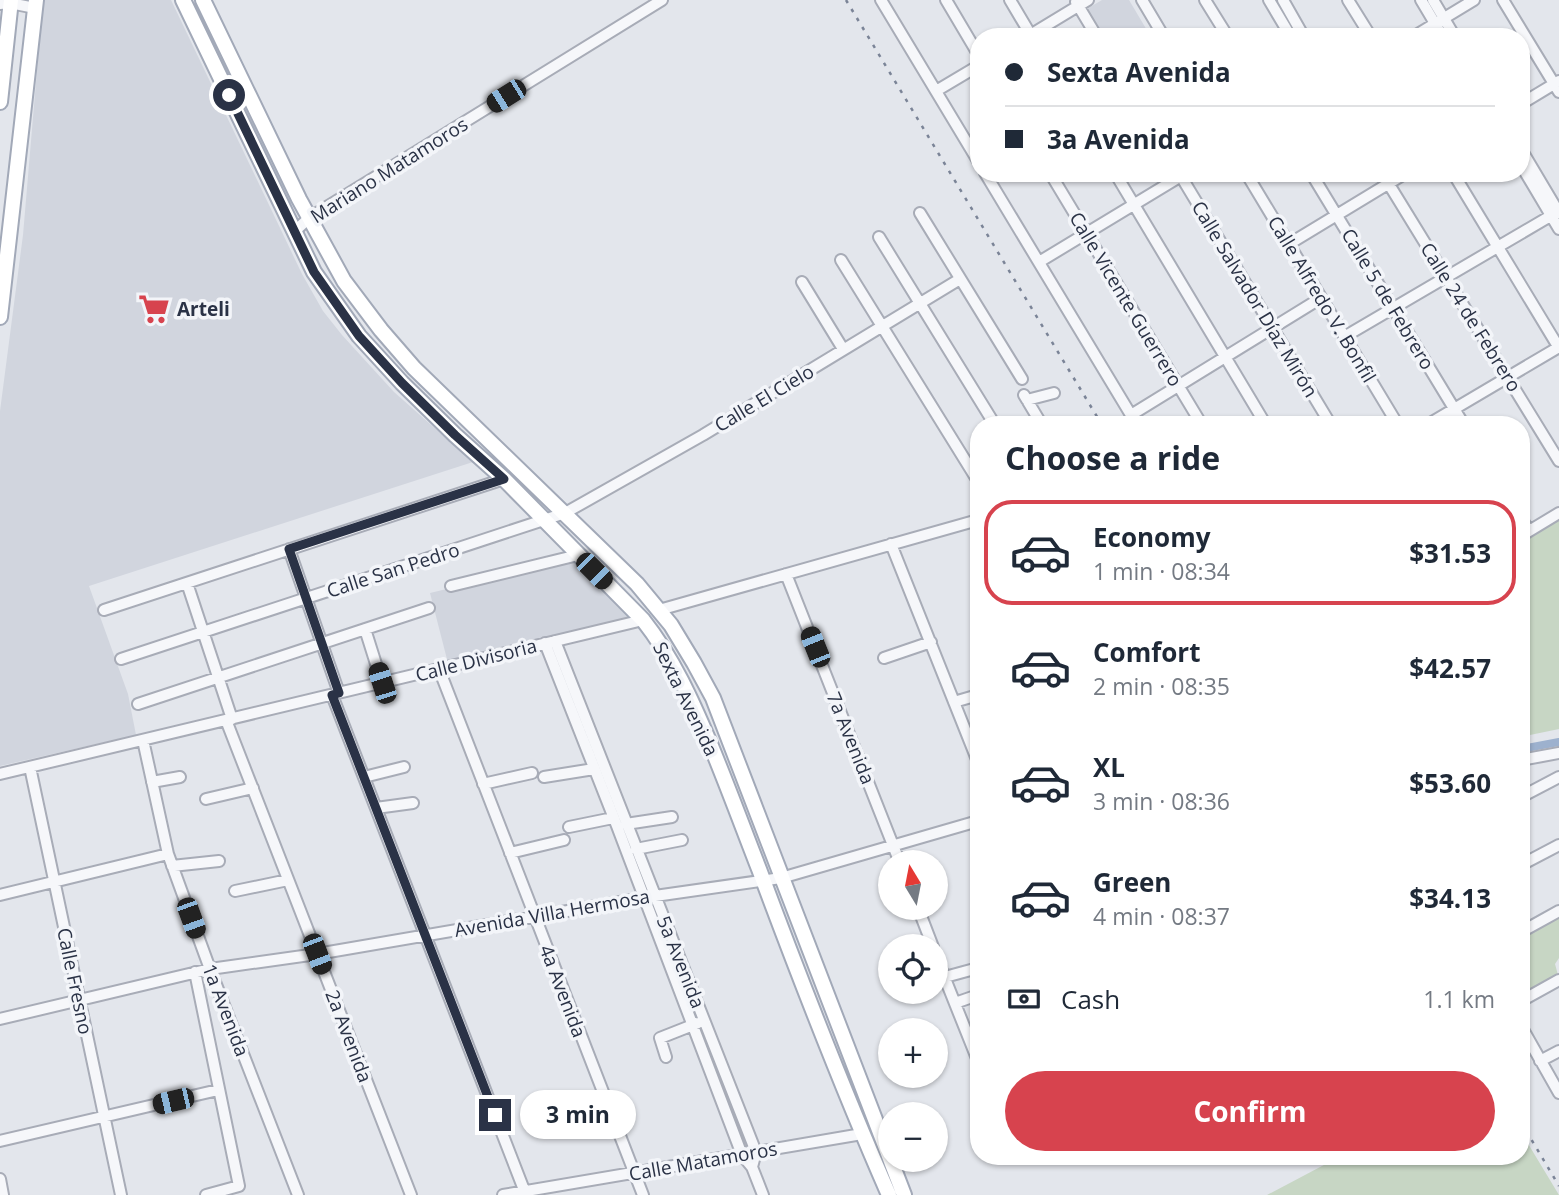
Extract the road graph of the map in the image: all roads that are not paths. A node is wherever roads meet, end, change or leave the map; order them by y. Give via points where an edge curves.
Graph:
1 (183, 0) edge
2 (202, 0) edge
3 (662, 0) edge
4 (881, 0) edge
5 (946, 0) edge
6 (1010, 0) edge
7 (1142, 0) edge
8 (1205, 0) edge
9 (1269, 0) edge
10 (1283, 0) edge
11 (1348, 0) edge
12 (1421, 0) edge
13 (1433, 0) edge
14 (1474, 0) edge
15 (1503, 0) edge
16 (7, 2) edge
17 (1080, 2) edge
18 (36, 4) edge
19 (1440, 21) junction
20 (1026, 28) edge
21 (1042, 28) edge
22 (1093, 28) edge
23 (1159, 28) edge
24 (1222, 28) edge
25 (1286, 28) edge
26 (1299, 28) edge
27 (1365, 28) edge
28 (1428, 28) edge
29 (1441, 28) edge
30 (1447, 28) edge
31 (1521, 28) edge
32 (970, 40) edge
33 (1530, 43) edge
34 (970, 71) edge
35 (1557, 86) edge
36 (936, 91) junction
37 (1530, 100) edge
38 (0, 102) edge
39 (970, 148) edge
40 (1530, 165) edge
41 (1530, 178) edge
42 (990, 182) edge
43 (1055, 182) edge
44 (1120, 182) edge
45 (1170, 182) edge
46 (1187, 182) edge
47 (1251, 182) edge
48 (1316, 182) edge
49 (1391, 182) edge
50 (1458, 182) edge
51 (1388, 184) junction
52 (1134, 205) junction
53 (1557, 213) edge
54 (920, 214) dead end
55 (1336, 215) junction
56 (309, 218) junction
57 (1559, 229) edge
58 (295, 231) junction
59 (1086, 233) junction
60 (879, 237) dead end
61 (1289, 244) junction
62 (1498, 247) junction
63 (841, 260) dead end
64 (1039, 262) junction
65 (1446, 277) junction
66 (960, 279) junction
67 (802, 282) dead end
68 (1321, 298) junction
69 (920, 303) junction
70 (1393, 308) junction
71 (0, 317) edge
72 (882, 326) junction
73 (1272, 328) junction
74 (1344, 337) junction
75 (1559, 348) edge
76 (843, 349) junction
77 (1225, 357) junction
78 (1508, 377) junction
79 (1022, 379) dead end
80 (1178, 386) junction
81 (1054, 393) dead end
82 (1454, 409) junction
83 (1130, 415) joint
84 (989, 416) edge
85 (1037, 416) edge
86 (1196, 416) edge
87 (1261, 416) edge
88 (1326, 416) edge
89 (1392, 416) edge
90 (1442, 416) edge
91 (1458, 416) edge
92 (1559, 461) edge
93 (970, 468) edge
94 (504, 479) junction
95 (565, 513) junction
96 (1559, 513) edge
97 (544, 521) junction
98 (970, 522) edge
99 (1530, 531) edge
100 (891, 544) junction
101 (289, 549) junction
102 (578, 555) junction
103 (786, 574) junction
104 (187, 583) junction
105 (450, 586) dead end
106 (306, 599) junction
107 (429, 608) dead end
108 (104, 610) dead end
109 (659, 610) junction
110 (643, 620) junction
111 (365, 629) junction
112 (202, 632) junction
113 (550, 642) junction
114 (930, 642) junction
115 (322, 643) junction
116 (884, 658) dead end
117 (121, 659) dead end
118 (439, 669) junction
119 (218, 677) junction
120 (382, 683) junction
121 (335, 694) junction
122 (970, 697) edge
123 (954, 702) junction
124 (138, 704) dead end
125 (229, 719) junction
126 (143, 740) junction
127 (970, 742) edge
128 (1559, 753) edge
129 (1530, 758) edge
130 (30, 767) junction
131 (404, 767) dead end
132 (532, 773) dead end
133 (599, 773) junction
134 (0, 774) edge
135 (180, 777) dead end
136 (364, 777) junction
137 (544, 777) dead end
138 (1559, 777) edge
139 (152, 782) junction
140 (484, 784) junction
141 (253, 788) junction
142 (1530, 792) edge
143 (206, 799) dead end
144 (413, 803) dead end
145 (376, 808) junction
146 (672, 817) dead end
147 (613, 818) junction
148 (970, 823) edge
149 (626, 824) junction
150 (569, 827) dead end
151 (564, 840) dead end
152 (682, 840) dead end
153 (1559, 845) edge
154 (893, 846) junction
155 (636, 849) junction
156 (895, 850) edge
157 (510, 853) junction
158 (168, 854) junction
159 (1530, 860) edge
160 (219, 861) dead end
161 (172, 866) junction
162 (781, 878) junction
163 (763, 879) junction
164 (288, 880) junction
165 (54, 881) junction
166 (235, 891) dead end
167 (0, 895) edge
168 (649, 897) junction
169 (1559, 912) edge
170 (534, 916) junction
171 (1530, 927) edge
172 (425, 935) junction
173 (317, 954) junction
174 (209, 969) junction
175 (970, 970) edge
176 (195, 972) junction
177 (948, 976) edge
178 (1559, 980) edge
179 (948, 985) edge
180 (1530, 996) edge
181 (970, 998) edge
182 (79, 999) junction
183 (955, 1003) junction
184 (0, 1019) edge
185 (699, 1023) junction
186 (970, 1041) edge
187 (1530, 1043) edge
188 (1559, 1051) edge
189 (666, 1057) dead end
190 (1540, 1061) junction
191 (218, 1090) junction
192 (1559, 1093) edge
193 (104, 1117) junction
194 (862, 1134) junction
195 (0, 1141) edge
196 (756, 1152) junction
197 (743, 1155) junction
198 (752, 1167) junction
199 (634, 1173) junction
200 (0, 1179) edge
201 (525, 1193) edge
202 (4, 1195) edge
203 (121, 1195) edge
204 (210, 1195) edge
205 (298, 1195) edge
206 (411, 1195) edge
207 (503, 1195) edge
208 (643, 1195) edge
209 (763, 1195) edge
210 (889, 1195) edge
211 (904, 1195) edge

1 - 58 main road, Sexta Avenida
2 - 56 main road, Sexta Avenida
3 - 56 street, Mariano Matamoros
4 - 36 street
5 - 32 street
6 - 20 street
7 - 23 street
8 - 24 street
9 - 25 street
10 - 26 street
11 - 27 street
12 - 19 street
13 - 19 street
14 - 19 street
15 - 31 street
16 - 18 street
16 - 38 main road
17 - 21 street
17 - 22 street
18 - 71 main road
19 - 28 street
19 - 29 street
19 - 30 street
33 - 35 street
34 - 36 street
35 - 37 street
36 - 39 street
40 - 53 street
41 - 53 street
42 - 64 street
43 - 59 street, Calle Vicente Guerrero
44 - 52 street
45 - 52 street
46 - 73 street, Calle Salvador Díaz Mirón
47 - 61 street, Calle Alfredo V. Bonfil
48 - 55 street, Calle 5 de Febrero
49 - 51 street
50 - 62 street
51 - 55 street
51 - 65 street, Calle 24 de Febrero
52 - 59 street
52 - 77 street
53 - 57 street
53 - 62 street
54 - 66 street
55 - 61 street
55 - 70 street, Calle 5 de Febrero
56 - 58 street, Mariano Matamoros
56 - 95 main road, Sexta Avenida via 344,281 381,330 414,368
58 - 94 main road, Sexta Avenida via 314,272 359,336
59 - 64 street
59 - 80 street, Calle Vicente Guerrero
60 - 69 street
61 - 68 street, Calle Alfredo V. Bonfil
62 - 65 street
62 - 75 street
63 - 72 street
64 - 83 street
65 - 70 street
65 - 78 street, Calle 24 de Febrero
66 - 69 street, Calle El Cielo
66 - 79 street
67 - 76 street
68 - 73 street
68 - 74 street, Calle Alfredo V. Bonfil
69 - 72 street, Calle El Cielo
69 - 84 street
70 - 74 street
70 - 82 street, Calle 5 de Febrero
72 - 76 street, Calle El Cielo
72 - 93 street
73 - 77 street
73 - 88 street, Calle Salvador Díaz Mirón
74 - 89 street, Calle Alfredo V. Bonfil
75 - 78 street
76 - 95 street, Calle El Cielo
77 - 80 street
77 - 87 street
78 - 82 street
78 - 92 street, Calle 24 de Febrero
80 - 83 street
80 - 86 street, Calle Vicente Guerrero
81 - 85 street via 1026,398
82 - 90 street
82 - 91 street, Calle 5 de Febrero
94 - 97 main road, Sexta Avenida
94 - 101 street
95 - 97 street, Calle El Cielo
95 - 109 main road, Sexta Avenida
96 - 99 street
97 - 102 main road, Sexta Avenida
97 - 106 street, Calle San Pedro
98 - 100 street
100 - 103 street
100 - 114 street
101 - 104 street
101 - 106 street
102 - 105 street
102 - 110 main road, Sexta Avenida
103 - 109 street
103 - 154 street, 7a Avenida
104 - 108 street
104 - 112 street, 2a Avenida
106 - 112 street, Calle San Pedro
106 - 115 street
107 - 111 street
109 - 162 main road, Sexta Avenida via 713,698
110 - 113 street, Calle Divisoria
110 - 163 main road, Sexta Avenida via 693,704
111 - 115 street
111 - 120 street
112 - 117 street, Calle San Pedro
112 - 119 street, 2a Avenida
113 - 118 street, Calle Divisoria
113 - 133 street, 5a Avenida
114 - 116 street
114 - 123 street
115 - 119 street
115 - 121 street
118 - 120 street, Calle Divisoria
118 - 140 street, 4a Avenida
119 - 124 street
119 - 125 street, 2a Avenida
120 - 121 street, Calle Divisoria
121 - 125 street, Calle Divisoria
121 - 136 street
122 - 123 street
123 - 127 street
125 - 126 street, Calle Divisoria
125 - 141 street, 2a Avenida
126 - 130 street, Calle Divisoria
126 - 139 street, 1a Avenida
128 - 129 street
130 - 134 street, Calle Divisoria
130 - 165 street, Calle Fresno
131 - 136 street
132 - 140 street
133 - 137 street
133 - 147 street, 5a Avenida
133 - 149 street, 5a Avenida
135 - 139 street
136 - 145 street
138 - 142 street
139 - 158 street, 1a Avenida
140 - 157 street, 4a Avenida
141 - 143 street
141 - 164 street, 2a Avenida
144 - 145 street
145 - 172 street
146 - 149 street
147 - 150 street
147 - 168 street, 5a Avenida
148 - 154 street, Avenida Villa Hermosa
149 - 155 street, 5a Avenida
151 - 157 street
152 - 155 street
153 - 159 street
154 - 156 street, 7a Avenida
154 - 162 street, Avenida Villa Hermosa
155 - 168 street, 5a Avenida
157 - 170 street, 4a Avenida
158 - 161 street, 1a Avenida
158 - 165 street
160 - 161 street
161 - 174 street, 1a Avenida
162 - 163 street, Avenida Villa Hermosa
162 - 211 main road, Sexta Avenida
163 - 168 street, Avenida Villa Hermosa
163 - 194 main road, Sexta Avenida
164 - 166 street
164 - 173 street, 2a Avenida
165 - 167 street
165 - 182 street, Calle Fresno
168 - 170 street, Avenida Villa Hermosa
168 - 185 street, 5a Avenida
169 - 171 street
170 - 172 street, Avenida Villa Hermosa
170 - 199 street, 4a Avenida
172 - 173 street, Avenida Villa Hermosa
172 - 201 street
173 - 174 street, Avenida Villa Hermosa
173 - 206 street, 2a Avenida
174 - 176 street, Avenida Villa Hermosa
174 - 205 street, 1a Avenida
175 - 177 street
176 - 182 street, Avenida Villa Hermosa
176 - 191 street
178 - 180 street
179 - 183 street
181 - 183 street
182 - 184 street, Avenida Villa Hermosa
182 - 193 street, Calle Fresno
183 - 186 street
185 - 189 street via 660,1038
185 - 196 street, 5a Avenida
185 - 197 street, 5a Avenida
187 - 190 street
188 - 190 street
190 - 192 street
191 - 193 street
191 - 204 street via 239,1186
193 - 195 street
193 - 203 street, Calle Fresno
194 - 196 street, Calle Matamoros
194 - 210 main road, Sexta Avenida
196 - 197 street, Calle Matamoros
196 - 198 street
197 - 198 street, 5a Avenida
197 - 199 street, Calle Matamoros
198 - 209 street, 5a Avenida
199 - 201 street, Calle Matamoros
199 - 208 street, 4a Avenida
200 - 202 street
201 - 207 street, Calle Matamoros

